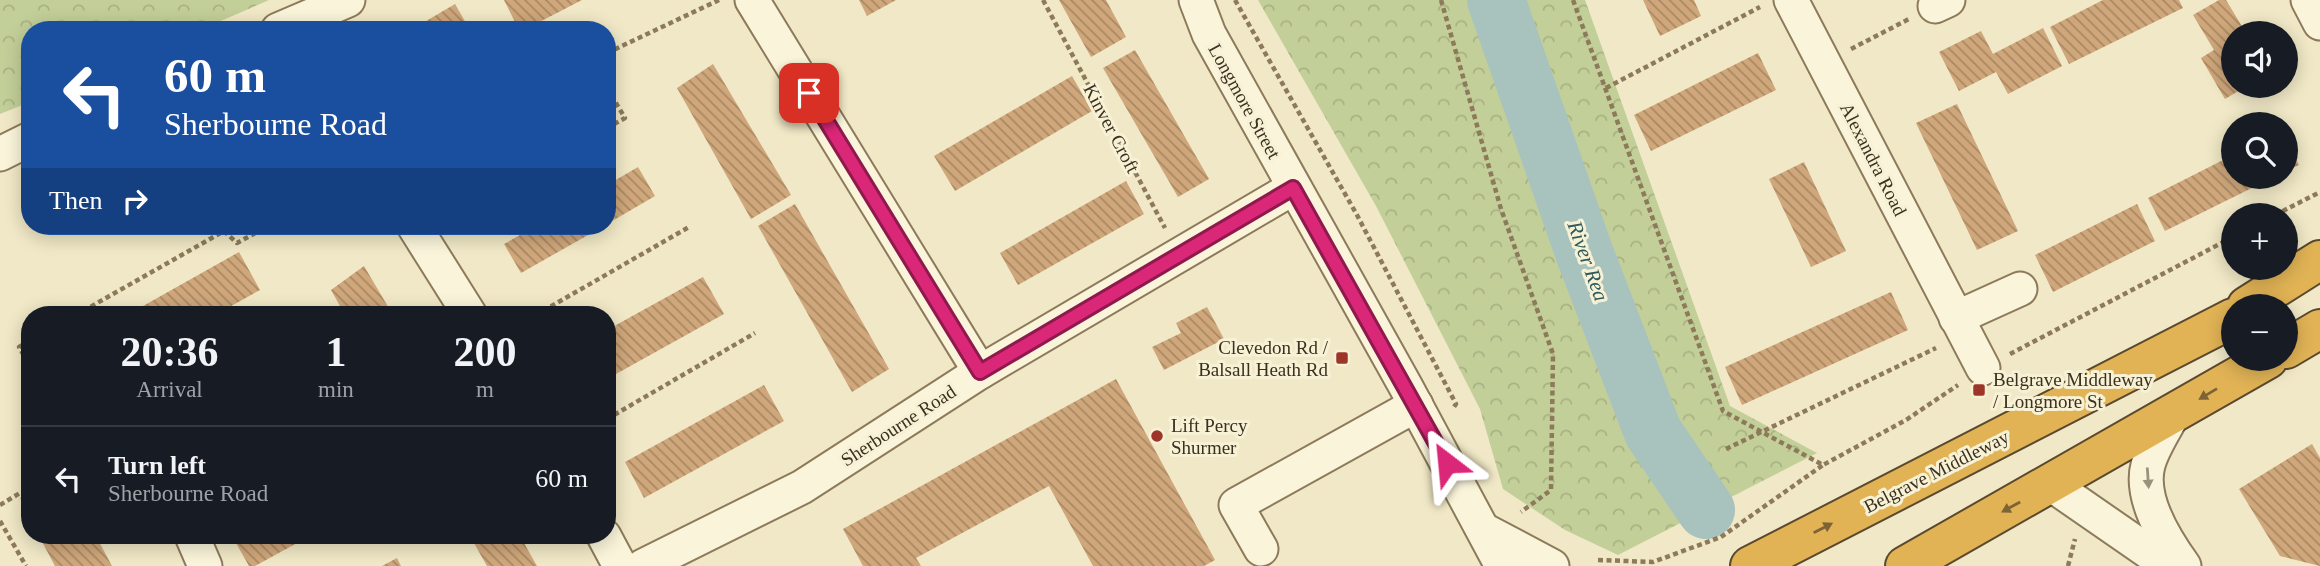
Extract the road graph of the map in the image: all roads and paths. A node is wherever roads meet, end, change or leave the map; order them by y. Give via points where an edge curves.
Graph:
1 (348, 0) edge
2 (720, 0) edge
3 (752, 0) edge
4 (1043, 0) edge
5 (1196, 0) edge
6 (1235, 0) edge
7 (1441, 0) edge
8 (1573, 0) edge
9 (2308, 0) edge
10 (1776, 3) edge
11 (1941, 3) edge
12 (299, 21) edge
13 (2320, 23) edge
14 (616, 49) edge
15 (1824, 63) junction
16 (1606, 88) junction
17 (616, 103) edge
18 (616, 123) edge
19 (21, 143) edge
20 (0, 153) edge
21 (1293, 188) junction
22 (2320, 192) edge
23 (2298, 203) edge
24 (688, 227) dead end
25 (217, 235) edge
26 (228, 235) edge
27 (252, 235) edge
28 (420, 235) edge
29 (2221, 243) edge
30 (1180, 256) junction
31 (2320, 260) edge
32 (2320, 272) edge
33 (2020, 289) dead end
34 (2266, 294) edge
35 (2279, 294) edge
36 (92, 306) edge
37 (464, 306) edge
38 (552, 306) edge
39 (2221, 324) edge
40 (1961, 326) junction
41 (2320, 330) edge
42 (755, 333) dead end
43 (2320, 343) edge
44 (2298, 344) edge
45 (2298, 348) edge
46 (1983, 368) junction
47 (2248, 371) edge
48 (980, 372) junction
49 (1456, 404) dead end
50 (1416, 405) junction
51 (616, 414) edge
52 (2172, 416) junction
53 (1761, 432) junction
54 (1726, 449) dead end
55 (1823, 465) junction
56 (2052, 485) junction
57 (21, 492) edge
58 (0, 505) edge
59 (1516, 516) dead end
60 (0, 521) edge
61 (1484, 530) junction
62 (195, 544) edge
63 (608, 544) edge
64 (1261, 549) dead end
65 (1598, 560) dead end
66 (1748, 564) edge
67 (26, 566) edge
68 (205, 566) edge
69 (620, 566) edge
70 (643, 566) edge
71 (1483, 566) edge
72 (1502, 566) edge
73 (1552, 566) edge
74 (1905, 566) edge
75 (2169, 566) edge
76 (2184, 566) edge

1 - 12 street
2 - 14 path
3 - 48 street
4 - 30 path, Kinver Croft
5 - 21 street, Longmore Street via 1209,34
6 - 49 path via 1357,215
7 - 59 path via 1501,209 1553,354 1551,490
8 - 16 path
9 - 13 street
10 - 15 street, Alexandra Road
10 - 16 path
11 - 15 path
15 - 40 street, Alexandra Road
16 - 53 path via 1723,411
17 - 18 path via 625,118
19 - 20 street
21 - 30 street, Sherbourne Road
21 - 50 street, Longmore Street
22 - 23 path
24 - 38 path
25 - 36 path
26 - 27 path via 237,243
28 - 37 street
29 - 46 path
30 - 48 street, Sherbourne Road
31 - 34 highway
32 - 35 highway
33 - 40 street
66 -> 39 highway, Belgrave Middleway
40 - 46 street, Alexandra Road
40 - 53 path
41 - 44 highway
42 - 51 path
43 - 45 highway
46 - 55 path via 1906,419
47 -> 52 highway
48 - 70 street, Sherbourne Road via 802,488
50 - 61 street, Longmore Street
50 - 64 street via 1236,505
52 - 56 highway
52 -> 76 street via 2147,467 2151,509
53 - 54 path
53 - 55 path
55 - 65 path via 1721,537 1653,562
56 -> 74 highway
56 - 75 street
57 - 58 path
60 - 67 path
61 - 71 street
61 - 72 street, Longmore Street
61 - 73 street
62 - 68 street
63 - 69 street

